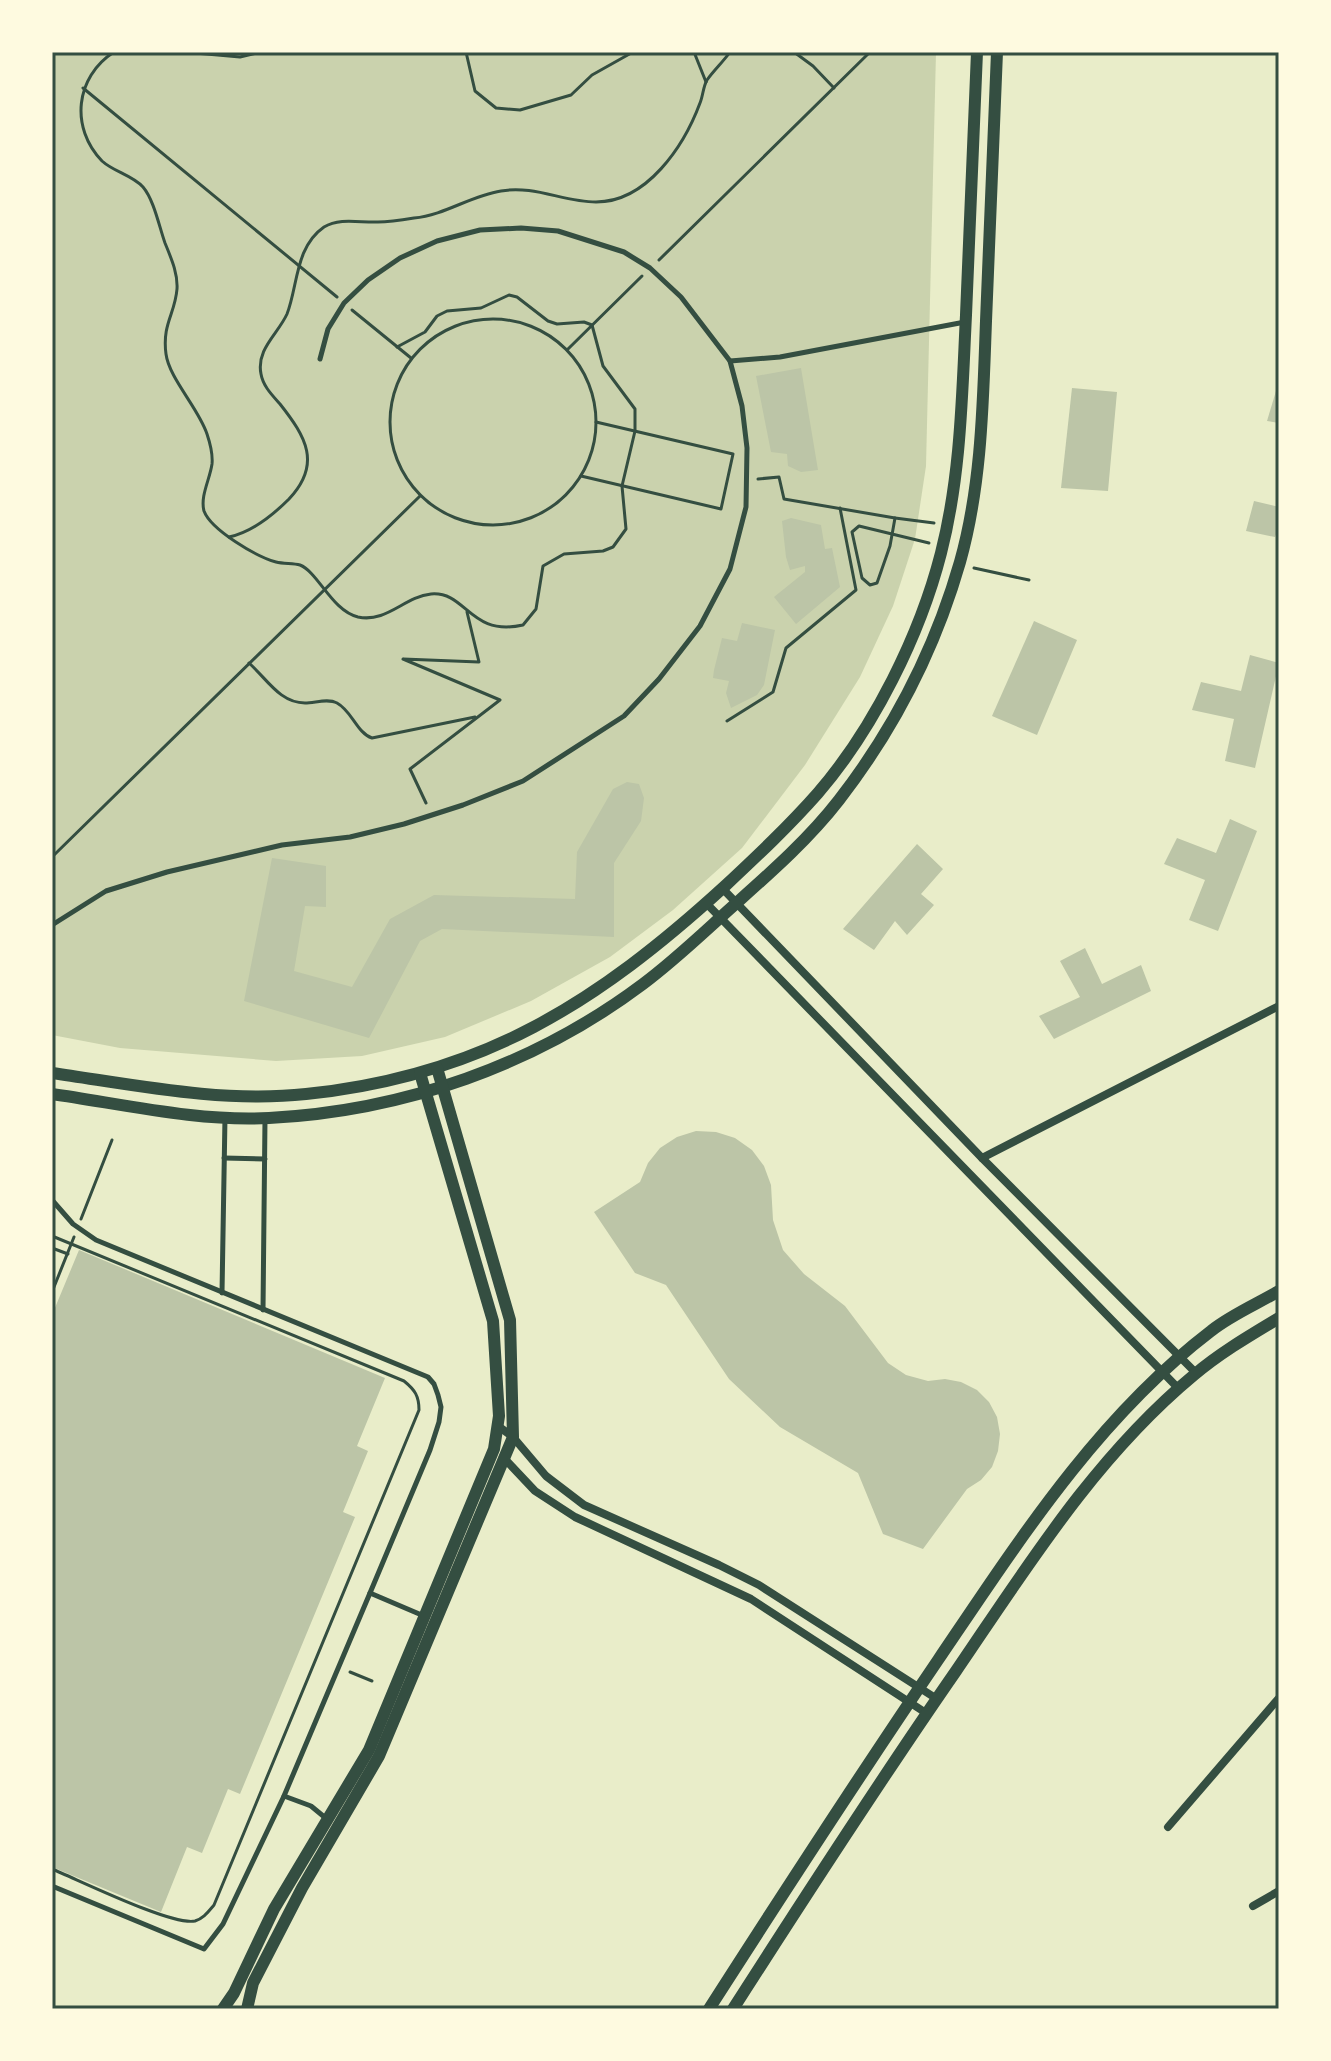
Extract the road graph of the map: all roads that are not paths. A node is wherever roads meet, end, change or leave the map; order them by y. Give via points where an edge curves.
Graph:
1 (977, 52) edge
2 (997, 52) edge
3 (966, 322) junction
4 (320, 359) dead end
5 (730, 361) junction
6 (722, 888) junction
7 (706, 903) junction
8 (736, 903) junction
9 (720, 918) junction
10 (52, 925) edge
11 (1279, 1006) edge
12 (437, 1068) junction
13 (52, 1073) edge
14 (420, 1073) junction
15 (443, 1087) junction
16 (426, 1093) junction
17 (52, 1094) edge
18 (225, 1116) junction
19 (265, 1118) junction
20 (224, 1158) junction
21 (982, 1158) junction
22 (265, 1159) junction
23 (52, 1200) edge
24 (1279, 1291) edge
25 (222, 1293) junction
26 (263, 1310) junction
27 (1279, 1318) edge
28 (1180, 1356) junction
29 (1162, 1371) junction
30 (1196, 1373) junction
31 (1178, 1388) junction
32 (498, 1426) junction
33 (513, 1437) junction
34 (494, 1449) junction
35 (506, 1460) junction
36 (370, 1593) junction
37 (430, 1618) junction
38 (919, 1688) junction
39 (1279, 1698) edge
40 (937, 1699) junction
41 (909, 1702) junction
42 (926, 1713) junction
43 (284, 1796) junction
44 (333, 1824) junction
45 (1168, 1827) dead end
46 (52, 1886) edge
47 (1279, 1891) edge
48 (1253, 1906) dead end
49 (223, 2009) edge
50 (247, 2009) edge
51 (709, 2009) edge
52 (733, 2009) edge

1 - 3 street
2 - 8 street via 982,417 961,559 924,661 872,753 837,803
3 - 5 lane via 780,357
3 - 6 street via 958,460 947,525 906,652 821,789
4 - 5 lane via 328,329 344,303 400,258 480,230 521,228 558,231 624,252 650,268 681,297
5 - 10 lane via 747,448 746,507 730,569 700,626 624,716 523,781 463,805 350,837 282,845 167,872 106,891
6 - 7 street
6 - 8 street
7 - 9 street
7 - 12 street via 579,1003 529,1031
8 - 9 street
8 - 21 street
9 - 15 street via 643,984 592,1018 538,1049
9 - 29 street
11 - 21 street
12 - 14 street
12 - 15 street
13 - 14 street via 181,1092 262,1097
14 - 16 street
15 - 16 street
15 - 33 street via 510,1320
16 - 19 street
16 - 32 street via 493,1321
17 - 18 street
18 - 19 street
18 - 20 lane
19 - 22 lane
20 - 22 lane
20 - 25 lane
21 - 28 street
22 - 26 lane
23 - 25 lane via 84,1234
24 - 28 street via 1214,1328
25 - 26 lane
26 - 36 lane via 428,1377 434,1384 441,1407 430,1450
27 - 30 street
28 - 29 street
28 - 30 street
29 - 31 street
29 - 38 street via 1013,1547
30 - 31 street
31 - 40 street via 1140,1424 1030,1559
32 - 33 street
32 - 34 street
33 - 35 street
33 - 38 street via 546,1476 584,1505 759,1585
34 - 35 street
34 - 37 street
35 - 37 street
35 - 41 street via 535,1491 575,1517 751,1599
36 - 37 lane
36 - 43 lane
37 - 44 street via 379,1756
38 - 40 street
38 - 41 street
39 - 45 street
40 - 42 street
41 - 42 street
41 - 51 street
42 - 52 street
43 - 44 lane via 311,1806
43 - 46 lane via 223,1924 204,1949
44 - 49 street via 274,1909
44 - 50 street via 253,1983
47 - 48 street

